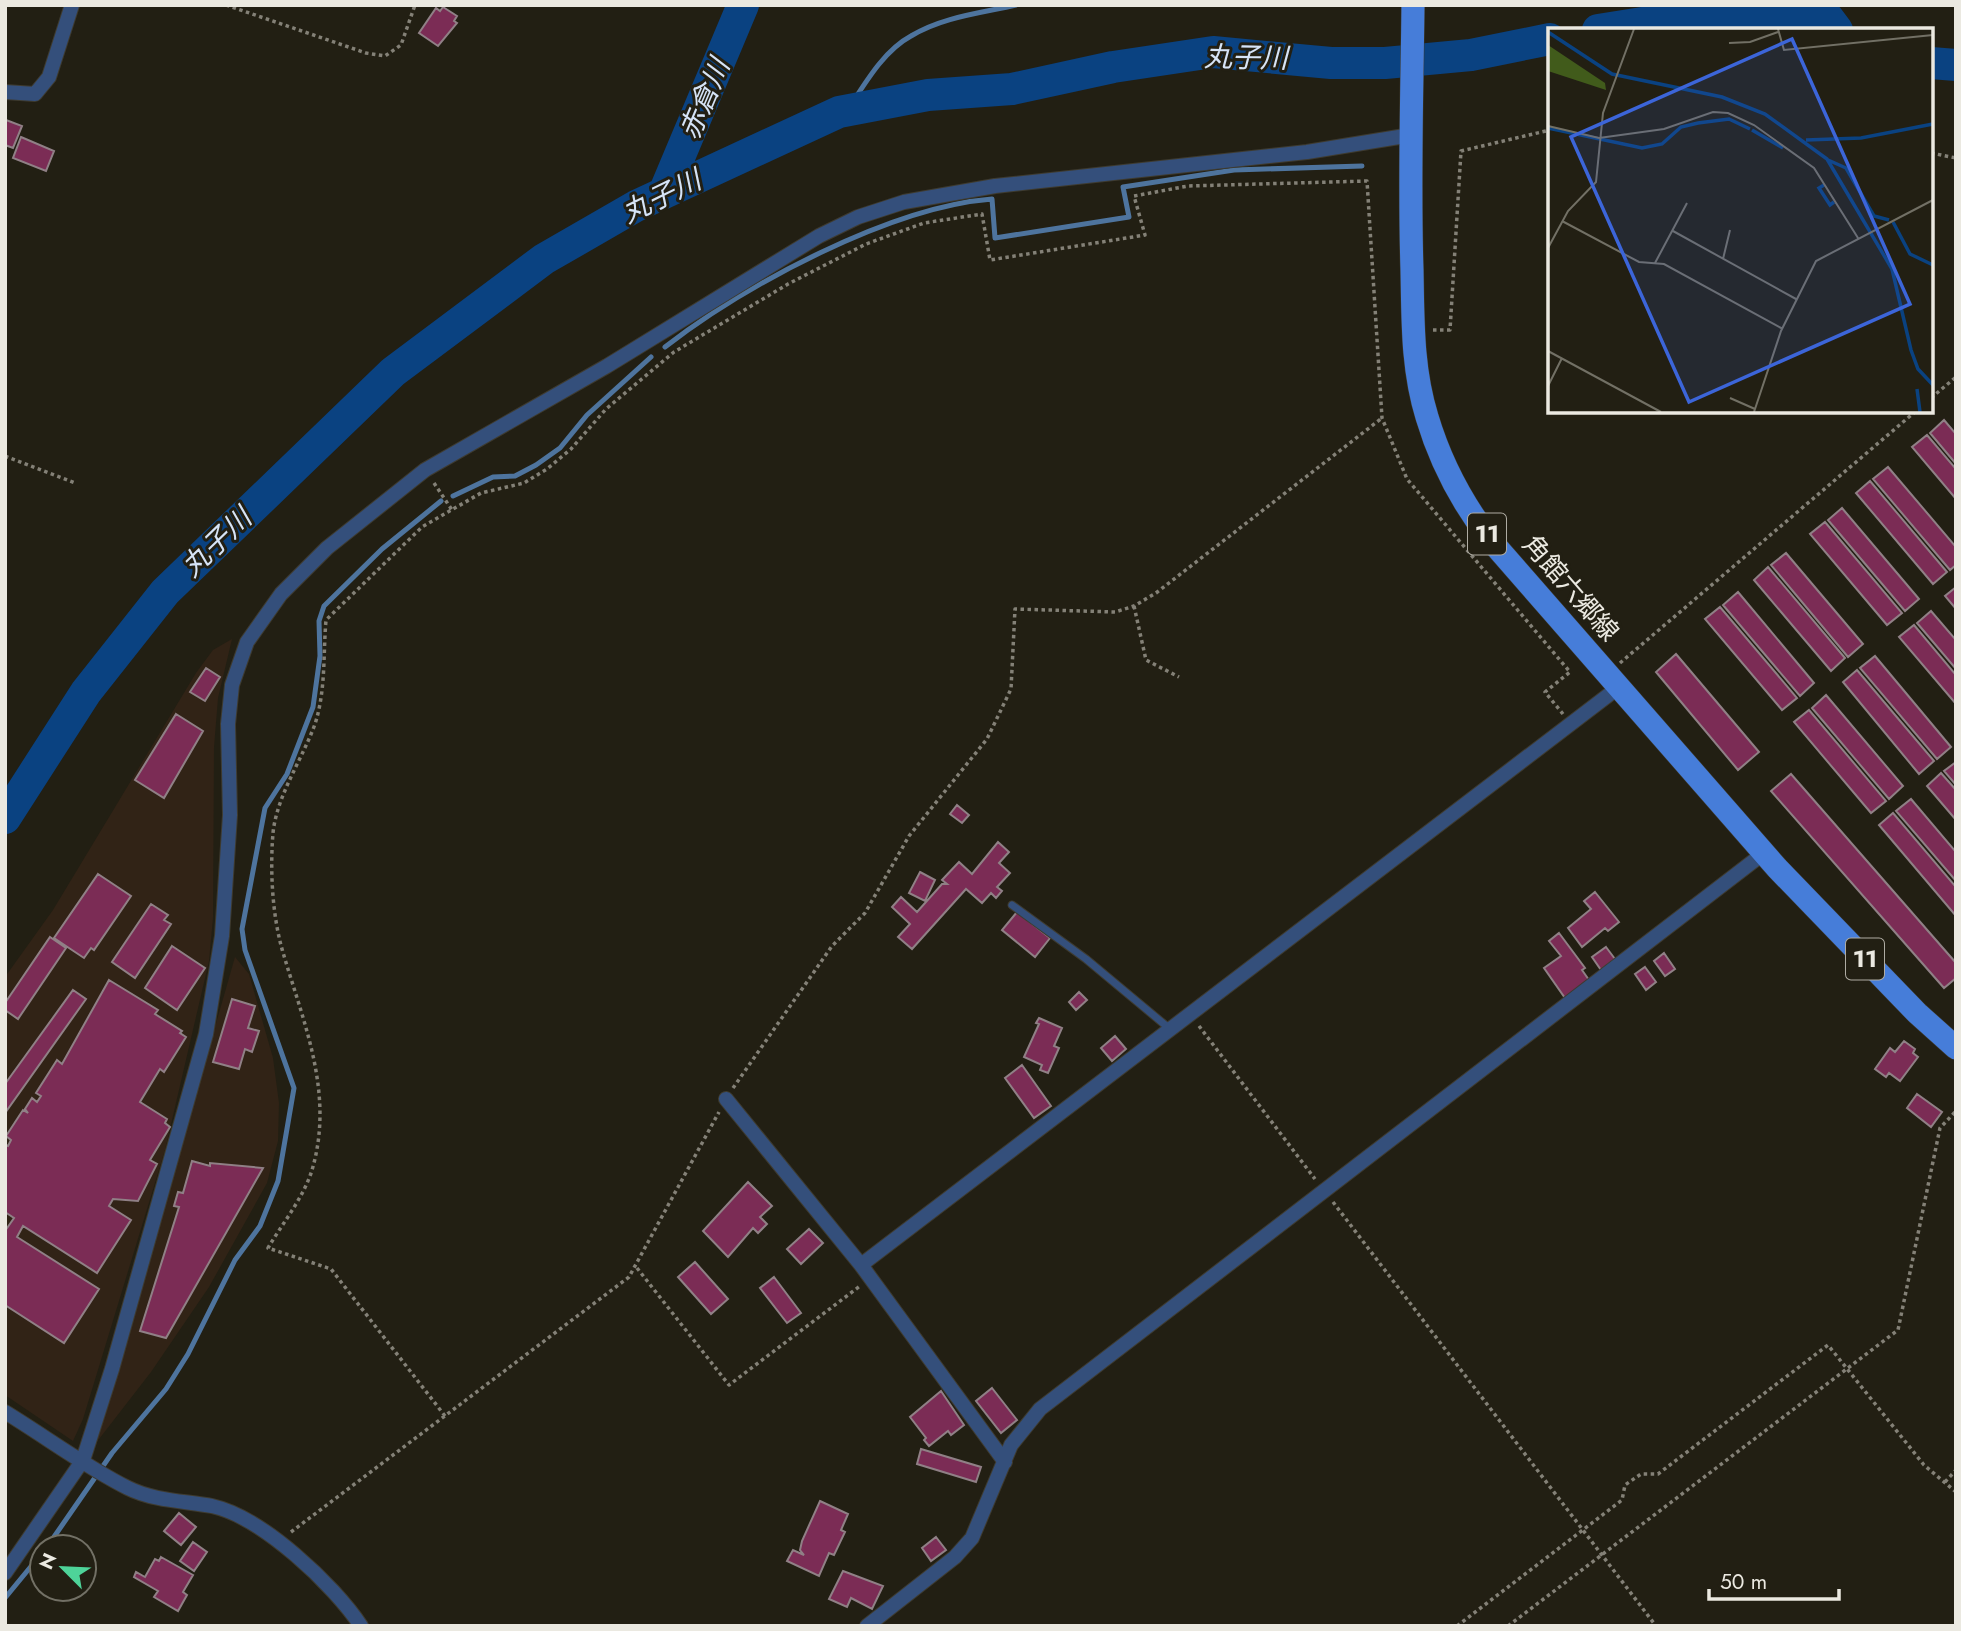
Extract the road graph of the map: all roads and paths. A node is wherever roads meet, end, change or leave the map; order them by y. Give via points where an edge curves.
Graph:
1 (72, 5) edge
2 (226, 5) edge
3 (415, 5) edge
4 (1413, 5) edge
5 (5, 92) edge
6 (1548, 130) edge
7 (1412, 135) junction
8 (1933, 153) edge
9 (1956, 158) edge
10 (1413, 330) junction
11 (1956, 377) edge
12 (1933, 396) edge
13 (1914, 413) edge
14 (1382, 418) junction
15 (5, 456) edge
16 (425, 470) junction
17 (75, 483) dead end
18 (452, 510) junction
19 (1134, 606) junction
20 (1179, 677) dead end
21 (1614, 680) junction
22 (1571, 723) junction
23 (1764, 853) junction
24 (1012, 905) dead end
25 (1190, 1014) junction
26 (1170, 1029) junction
27 (1956, 1048) edge
28 (726, 1098) junction
29 (1956, 1111) edge
30 (1324, 1191) junction
31 (860, 1265) junction
32 (637, 1268) junction
33 (870, 1278) junction
34 (1847, 1369) junction
35 (5, 1412) edge
36 (444, 1416) junction
37 (86, 1462) junction
38 (1005, 1462) junction
39 (1956, 1470) edge
40 (1945, 1482) junction
41 (1956, 1492) edge
42 (1583, 1530) junction
43 (278, 1542) junction
44 (1602, 1555) junction
45 (5, 1573) edge
46 (360, 1626) edge
47 (867, 1626) edge
48 (1457, 1626) edge
49 (1508, 1626) edge
50 (1656, 1626) edge

1 - 5 street via 49,76 35,94
2 - 3 path via 386,56 401,45
4 - 7 main road, 角館六郷線 / 11
6 - 10 path via 1461,151 1450,330
7 - 10 main road, 角館六郷線 / 11
7 - 16 street via 1307,152 995,186 904,202 858,217
8 - 9 path
10 - 21 main road, 角館六郷線 / 11 via 1426,416 1441,459 1472,515
11 - 12 path
13 - 21 path
14 - 18 path via 1367,181 1188,186 1134,196 1145,235 990,260 982,214 923,223 866,244 674,352 606,409 547,469 524,483 481,493
14 - 19 path
14 - 22 path via 1407,479 1570,673 1545,692
15 - 17 path
16 - 18 path
16 - 37 street via 327,548 281,594 247,642 232,685 222,936 206,1034
18 - 36 path via 422,527 326,620 325,678 315,723 278,808 273,833 274,906 281,947 309,1033 320,1089 320,1132 312,1172 268,1248 331,1269
19 - 20 path via 1146,660
19 - 28 path via 1115,612 1015,609 1011,689 986,739 909,836 865,913 832,946
21 - 22 street
21 - 23 main road, 角館六郷線 / 11
22 - 25 street
23 - 27 main road, 角館六郷線 / 11
23 - 30 street
24 - 26 lane
25 - 26 street
25 - 30 path
26 - 31 street
28 - 31 street
28 - 32 path
29 - 34 path via 1940,1128 1898,1330
30 - 38 street via 1040,1409 1021,1430
30 - 42 path
31 - 33 street
32 - 33 path via 729,1385
32 - 36 path
33 - 38 street
34 - 40 path via 1924,1465
34 - 42 path via 1828,1345 1658,1474 1641,1474 1625,1485 1622,1500
34 - 44 path
35 - 37 street
36 - 43 path
37 - 43 street via 130,1490 215,1507
37 - 45 street
38 - 47 street via 972,1538 955,1557
39 - 40 path
40 - 41 path
42 - 44 path
42 - 48 path
43 - 46 street via 345,1602
44 - 49 path
44 - 50 path

